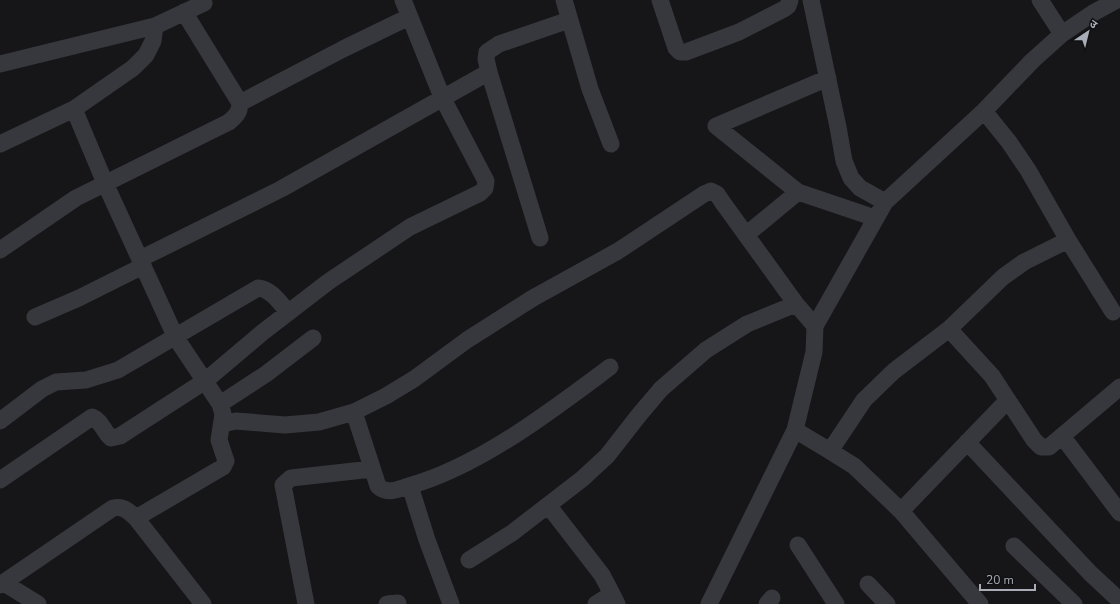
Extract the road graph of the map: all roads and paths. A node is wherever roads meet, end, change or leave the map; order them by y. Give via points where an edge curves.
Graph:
1 (402, 0) edge
2 (564, 0) edge
3 (660, 0) edge
4 (790, 0) edge
5 (811, 0) edge
6 (1040, 0) edge
7 (1117, 0) edge
8 (208, 1) edge
9 (184, 12) junction
10 (409, 17) junction
11 (569, 20) junction
12 (155, 26) junction
13 (1062, 34) junction
14 (0, 64) edge
15 (489, 72) junction
16 (828, 78) junction
17 (442, 97) junction
18 (240, 103) junction
19 (74, 108) junction
20 (984, 110) junction
21 (0, 144) edge
22 (611, 144) dead end
23 (105, 183) junction
24 (798, 192) junction
25 (884, 202) junction
26 (875, 218) junction
27 (747, 234) junction
28 (540, 238) dead end
29 (1068, 240) junction
30 (0, 250) edge
31 (141, 262) junction
32 (796, 304) junction
33 (288, 312) junction
34 (1113, 312) dead end
35 (35, 317) dead end
36 (815, 326) junction
37 (949, 329) junction
38 (176, 338) junction
39 (313, 338) dead end
40 (610, 367) dead end
41 (205, 380) junction
42 (1120, 387) edge
43 (1008, 400) junction
44 (220, 404) junction
45 (354, 412) junction
46 (0, 421) edge
47 (222, 424) junction
48 (795, 430) junction
49 (1062, 436) junction
50 (968, 442) junction
51 (830, 451) junction
52 (372, 469) junction
53 (0, 480) edge
54 (410, 486) junction
55 (548, 505) junction
56 (901, 511) junction
57 (1120, 513) edge
58 (136, 518) junction
59 (798, 545) dead end
60 (1014, 546) dead end
61 (469, 560) dead end
62 (2, 584) edge
63 (868, 584) dead end
64 (615, 599) edge
65 (1120, 601) edge
66 (38, 604) edge
67 (203, 604) edge
68 (306, 604) edge
69 (451, 604) edge
70 (596, 604) edge
71 (709, 604) edge
72 (836, 604) edge
73 (887, 604) edge
74 (980, 604) edge
75 (1074, 604) edge

1 - 10 street
2 - 11 street
3 - 4 street via 676,48 680,52 686,52 739,32 784,9
5 - 16 street
6 - 13 street
7 - 13 street
8 - 9 street
9 - 12 street
9 - 18 street
10 - 17 street
10 - 18 street
11 - 15 street via 493,47 487,52 486,58
11 - 22 street via 590,89
12 - 14 street
12 - 19 street via 153,41 146,55 133,68
13 - 20 street
15 - 17 street
15 - 28 street
16 - 24 street via 716,126
16 - 25 street via 844,161 851,178 860,188
17 - 31 street via 281,189
17 - 33 street via 486,181 485,188 480,193 410,227
18 - 23 street via 240,110 229,122
19 - 21 street
19 - 23 street
20 - 25 street
20 - 29 street via 1010,142
23 - 30 street via 76,198
23 - 31 street
24 - 26 street
24 - 27 street
25 - 26 street
26 - 36 street
27 - 32 street
27 - 45 street via 717,194 711,191 704,194 618,251 480,331 414,379
29 - 34 street
29 - 37 street via 1024,262 1003,277
31 - 35 street via 79,298
31 - 38 street
32 - 36 street
32 - 55 street via 746,324 706,350 661,389 607,456
33 - 38 street via 269,292 264,288 258,288
33 - 41 street
36 - 48 street via 814,352
37 - 43 street via 992,376
37 - 51 street via 894,370 864,400
38 - 41 street
38 - 46 street via 104,376 56,382 42,388
39 - 44 street via 266,374
40 - 54 street via 562,403 487,452 453,470
41 - 44 street
41 - 53 street via 120,436 111,438 105,433 99,420 92,417
42 - 49 street
43 - 49 street via 1041,447 1049,447
43 - 50 street
44 - 47 street
45 - 47 street via 319,422 285,426 236,421
45 - 52 street
47 - 58 street via 219,440 226,461 223,467
48 - 51 street
48 - 71 street
49 - 57 street
50 - 56 street
50 - 65 street via 1090,573
51 - 56 street via 854,466
52 - 54 street via 378,486 383,491 390,492
52 - 68 street via 291,478 283,485
54 - 69 street
55 - 61 street via 512,533
55 - 64 street via 602,575
56 - 74 street
58 - 62 street via 126,508 113,508
58 - 67 street
59 - 72 street
60 - 75 street
62 - 66 street
63 - 73 street
64 - 70 street

